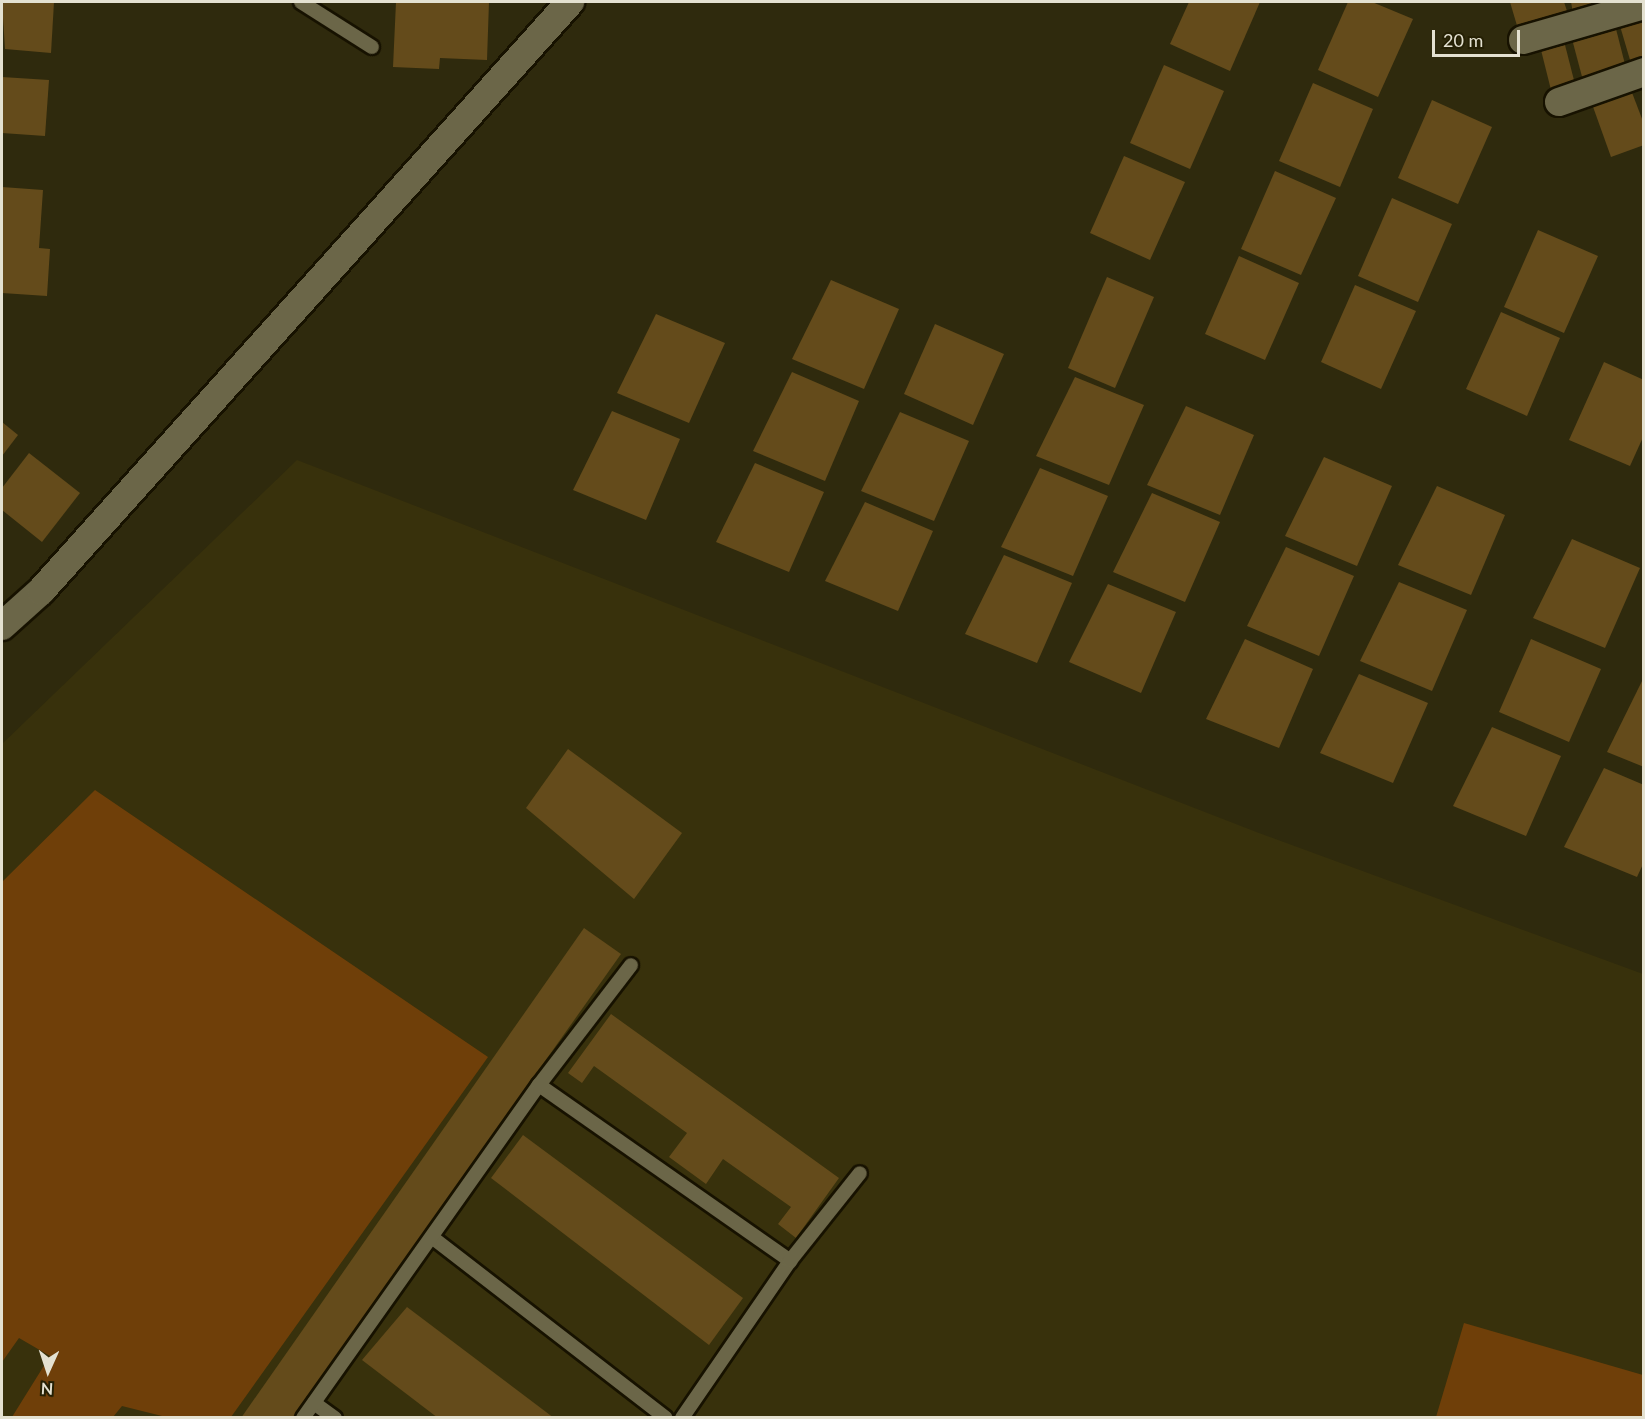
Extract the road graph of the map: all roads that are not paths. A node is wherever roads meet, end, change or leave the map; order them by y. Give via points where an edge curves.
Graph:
1 (301, 2) edge
2 (570, 2) edge
3 (1642, 4) edge
4 (1523, 40) dead end
5 (372, 47) dead end
6 (1644, 72) edge
7 (1559, 102) dead end
8 (2, 626) edge
9 (631, 966) dead end
10 (539, 1085) junction
11 (860, 1173) dead end
12 (434, 1238) junction
13 (790, 1261) junction
14 (314, 1403) junction
15 (303, 1418) edge
16 (335, 1418) edge
17 (666, 1418) edge
18 (682, 1418) edge

1 - 5 lane
2 - 8 street via 41,591
3 - 4 street
6 - 7 street
9 - 10 lane
10 - 12 lane
10 - 13 lane
11 - 13 lane
12 - 14 lane
12 - 17 lane
13 - 18 lane
14 - 15 lane
14 - 16 lane

